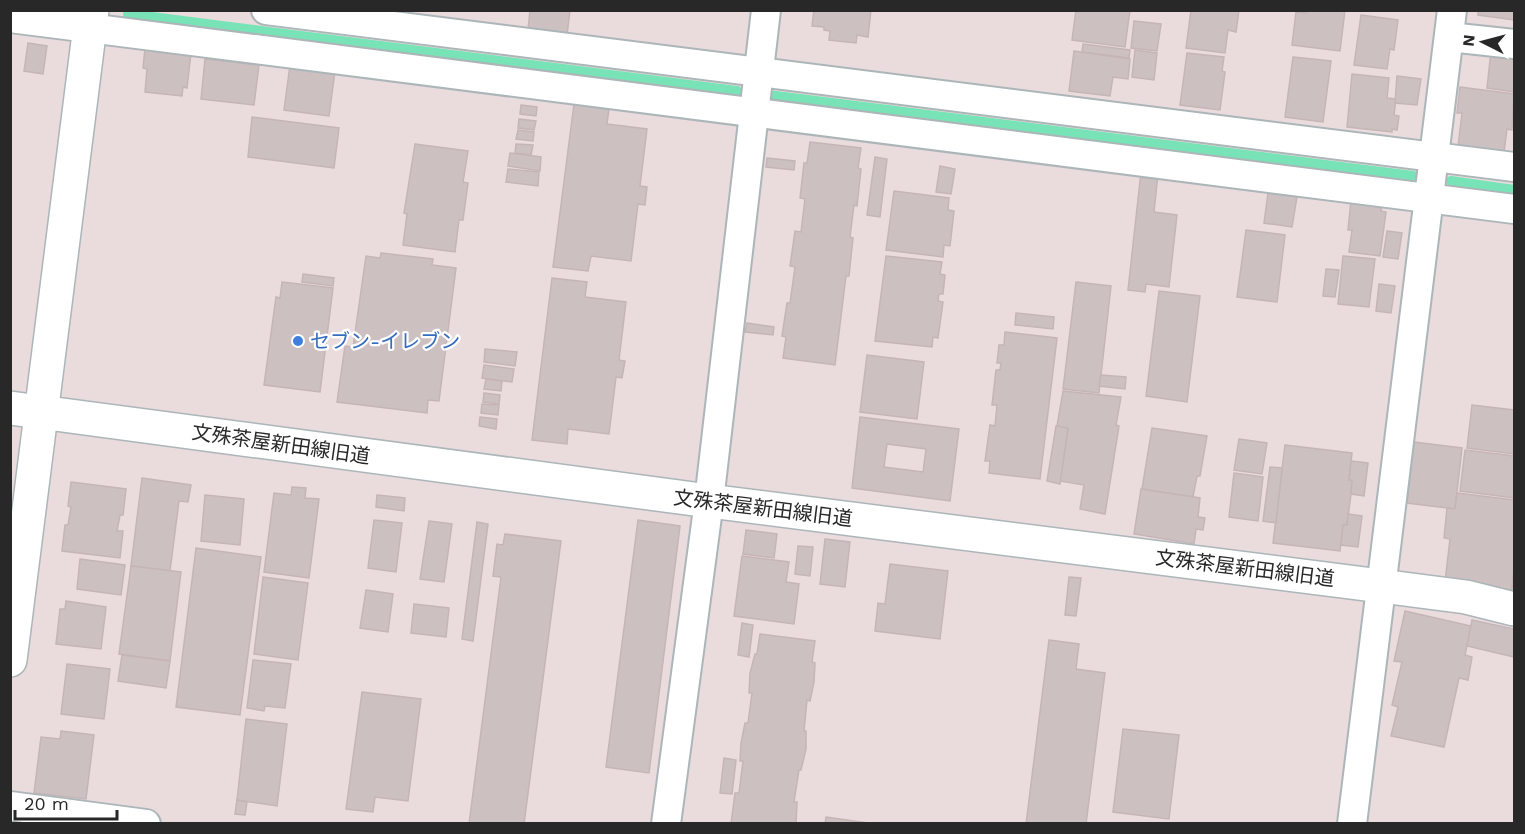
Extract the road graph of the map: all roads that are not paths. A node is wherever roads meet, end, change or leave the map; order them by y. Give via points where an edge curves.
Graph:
1 (266, 10) edge
2 (766, 10) edge
3 (10, 18) edge
4 (91, 20) edge
5 (1450, 24) edge
6 (1515, 44) edge
7 (758, 73) junction
8 (753, 112) junction
9 (1433, 157) junction
10 (1515, 167) edge
11 (1428, 198) junction
12 (1515, 209) edge
13 (26, 409) edge
14 (709, 501) junction
15 (1382, 586) junction
16 (1515, 609) edge
17 (10, 660) edge
18 (10, 806) edge
19 (146, 824) edge
20 (666, 824) edge
21 (1352, 824) edge

1 - 7 street
2 - 7 street
3 - 4 street
4 - 8 street
4 - 13 street
5 - 6 street
5 - 9 street
7 - 8 street
7 - 9 street
8 - 11 street
8 - 14 street
9 - 10 street
9 - 11 street
11 - 12 street
11 - 15 street
13 - 14 street, 文殊茶屋新田線旧道
13 - 17 street
14 - 15 street, 文殊茶屋新田線旧道
14 - 20 street
15 - 16 street, 文殊茶屋新田線旧道 via 1466,597
15 - 21 street
18 - 19 street

